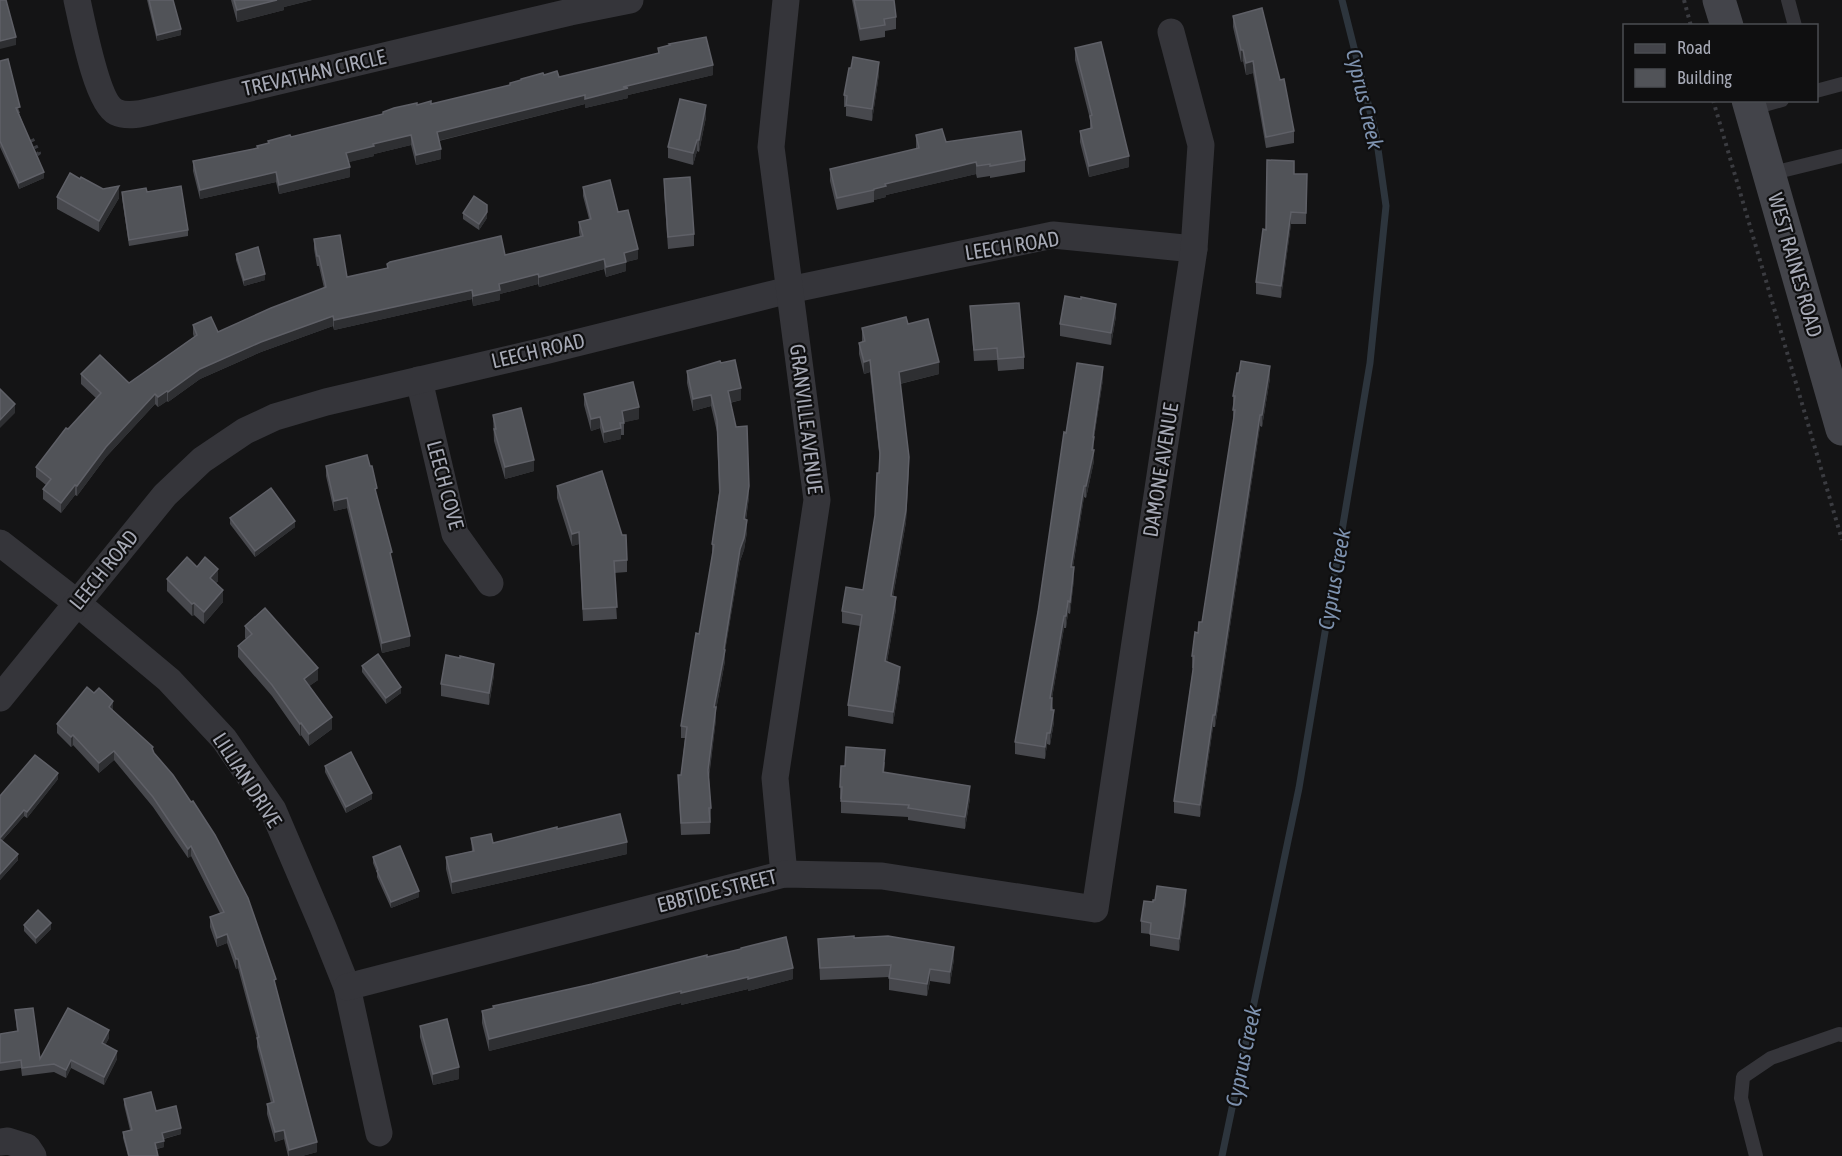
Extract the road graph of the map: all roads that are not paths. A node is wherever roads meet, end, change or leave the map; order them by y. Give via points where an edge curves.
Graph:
1 (76, 0) edge
2 (630, 0) edge
3 (786, 0) edge
4 (1719, 0) edge
5 (1788, 0) edge
6 (1726, 24) edge
7 (1794, 24) edge
8 (1171, 32) dead end
9 (1842, 84) edge
10 (1818, 90) edge
11 (1769, 102) edge
12 (1749, 105) edge
13 (1842, 156) edge
14 (1769, 174) junction
15 (1194, 249) junction
16 (789, 290) junction
17 (419, 380) junction
18 (1842, 429) edge
19 (0, 543) edge
20 (490, 583) dead end
21 (77, 603) junction
22 (0, 698) edge
23 (784, 874) junction
24 (1095, 909) joint
25 (347, 987) junction
26 (1842, 1035) edge
27 (379, 1133) dead end
28 (0, 1142) edge
29 (33, 1156) edge
30 (1756, 1156) edge

1 - 2 street, TREVATHAN CIRCLE via 107,104 116,112 129,115
3 - 16 street, GRANVILLE AVENUE via 771,147
4 - 6 main road
5 - 7 lane
8 - 15 street, DAMONE AVENUE via 1201,145
9 - 10 lane
11 - 12 lane
12 - 14 main road, WEST RAINES ROAD
13 - 14 lane
14 - 18 main road, WEST RAINES ROAD
15 - 16 street, LEECH ROAD via 1053,235
15 - 24 street, DAMONE AVENUE
16 - 17 street, LEECH ROAD
16 - 23 street, GRANVILLE AVENUE via 817,500 775,778
17 - 20 street, LEECH COVE via 455,534
17 - 21 street, LEECH ROAD via 303,407 224,444 165,495
19 - 21 street, LILLIAN DRIVE
21 - 22 street, LEECH ROAD
21 - 25 street, LILLIAN DRIVE via 169,680 246,770 273,810
23 - 24 street, EBBTIDE STREET via 882,876
23 - 25 street, EBBTIDE STREET
25 - 27 street, LILLIAN DRIVE
26 - 30 lane via 1771,1058 1743,1077 1741,1098
28 - 29 street via 27,1147

